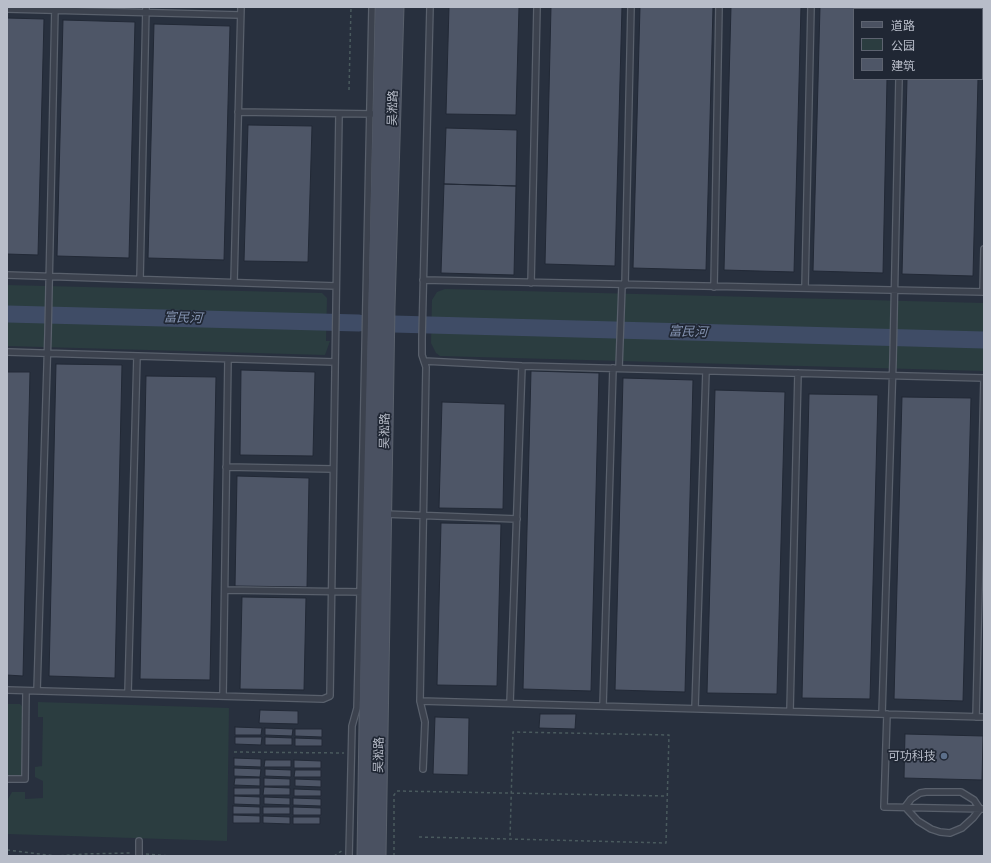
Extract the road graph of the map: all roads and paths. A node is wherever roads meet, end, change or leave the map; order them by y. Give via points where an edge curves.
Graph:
1 (241, 7) edge
2 (351, 7) edge
3 (372, 7) edge
4 (383, 7) edge
5 (396, 7) edge
6 (430, 7) edge
7 (537, 7) edge
8 (631, 7) edge
9 (719, 7) edge
10 (811, 7) edge
11 (7, 9) edge
12 (55, 9) edge
13 (146, 10) edge
14 (240, 15) junction
15 (899, 80) edge
16 (349, 90) dead end
17 (238, 112) junction
18 (339, 114) junction
19 (381, 114) junction
20 (984, 249) edge
21 (7, 275) edge
22 (49, 277) junction
23 (140, 279) junction
24 (423, 280) junction
25 (234, 282) junction
26 (531, 283) junction
27 (624, 285) junction
28 (336, 286) junction
29 (714, 287) junction
30 (805, 288) junction
31 (893, 290) junction
32 (983, 292) edge
33 (7, 352) edge
34 (47, 353) junction
35 (137, 356) junction
36 (228, 359) junction
37 (424, 361) junction
38 (335, 362) junction
39 (522, 366) junction
40 (616, 368) junction
41 (706, 370) junction
42 (798, 373) junction
43 (892, 375) junction
44 (984, 378) edge
45 (226, 467) junction
46 (333, 469) junction
47 (384, 514) junction
48 (423, 516) junction
49 (517, 519) junction
50 (225, 590) junction
51 (332, 592) junction
52 (370, 592) junction
53 (7, 690) edge
54 (26, 691) junction
55 (37, 691) junction
56 (128, 693) junction
57 (223, 696) junction
58 (420, 701) junction
59 (510, 703) junction
60 (603, 706) junction
61 (695, 708) junction
62 (790, 711) junction
63 (885, 714) junction
64 (976, 716) junction
65 (984, 717) edge
66 (234, 752) dead end
67 (352, 754) junction
68 (423, 769) dead end
69 (7, 779) edge
70 (511, 793) junction
71 (668, 796) junction
72 (905, 808) junction
73 (982, 809) edge
74 (419, 837) dead end
75 (510, 839) junction
76 (139, 841) dead end
77 (7, 850) edge
78 (139, 855) edge
79 (171, 856) edge
80 (349, 856) edge
81 (365, 856) edge
82 (378, 856) edge
83 (394, 856) edge

1 - 14 lane
2 - 16 path
3 - 19 lane
4 - 19 main road, 吴淞路
5 - 19 main road, 吴淞路
6 - 24 lane
7 - 26 lane
8 - 27 lane
9 - 29 lane
10 - 30 lane
11 - 12 lane
12 - 13 lane
12 - 22 lane
13 - 14 lane
13 - 23 lane
14 - 17 lane
15 - 31 lane
17 - 18 lane
17 - 25 lane
18 - 19 lane
18 - 28 lane
19 - 47 main road, 吴淞路
19 - 52 main road, 吴淞路
20 - 32 lane
21 - 22 lane
22 - 23 lane
22 - 34 lane
23 - 25 lane
24 - 26 lane
24 - 37 lane
25 - 28 lane
26 - 27 lane
27 - 29 lane
27 - 40 lane
28 - 38 lane
29 - 30 lane
30 - 31 lane
31 - 32 lane
31 - 43 lane
33 - 34 lane
34 - 35 lane
34 - 55 lane
35 - 36 lane
35 - 56 lane
36 - 38 lane
36 - 45 lane
37 - 39 lane
37 - 48 lane via 426,367
38 - 46 lane
39 - 40 lane
39 - 49 lane
40 - 41 lane
40 - 60 lane
41 - 42 lane
41 - 61 lane
42 - 43 lane
42 - 62 lane
43 - 44 lane
43 - 63 lane
44 - 64 lane
45 - 46 lane
45 - 50 lane
46 - 51 lane
47 - 48 lane
47 - 52 main road, 吴淞路
48 - 49 lane
48 - 58 lane
49 - 59 lane
50 - 51 lane
50 - 57 lane
51 - 52 lane
51 - 57 lane via 330,696 323,699
52 - 67 lane via 357,708 352,726
52 - 81 main road, 吴淞路
52 - 82 main road, 吴淞路
53 - 54 lane
54 - 55 lane
54 - 69 lane via 25,779
55 - 56 lane
56 - 57 lane
58 - 59 lane
58 - 68 lane via 425,722
59 - 60 lane
60 - 61 lane
61 - 62 lane
62 - 63 lane
63 - 64 lane
63 - 72 lane via 884,807
64 - 65 lane
66 - 67 path
67 - 80 lane
70 - 71 path
70 - 71 path via 513,732 549,732 669,735
70 - 75 path
70 - 83 path via 397,791 394,795
71 - 75 path via 666,843
72 - 73 lane
72 - 73 lane via 911,799 920,793 961,792
72 - 73 lane via 931,829 950,833 962,828
74 - 75 path
76 - 78 lane
77 - 78 path via 56,856
78 - 79 path

